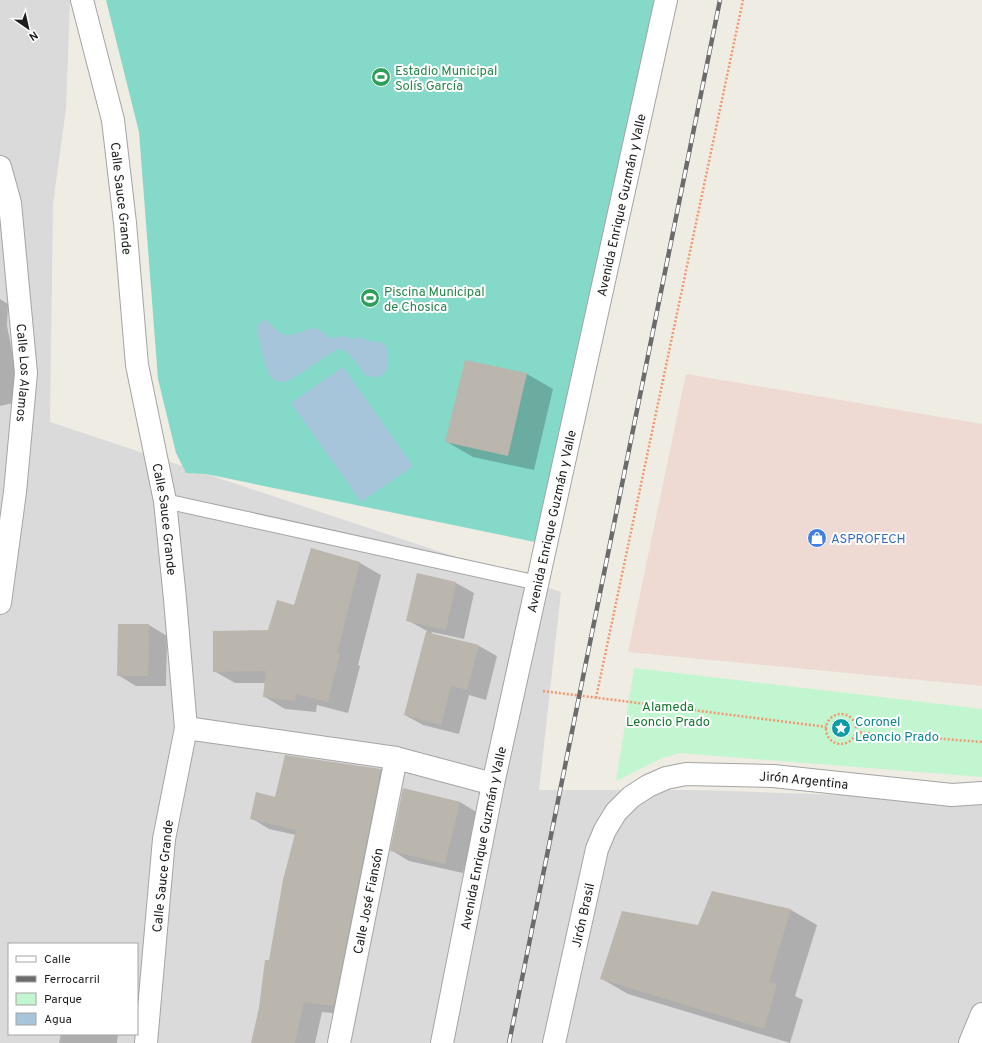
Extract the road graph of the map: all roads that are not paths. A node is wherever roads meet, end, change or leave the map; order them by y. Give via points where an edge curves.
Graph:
1 (82, 0) edge
2 (666, 0) edge
3 (0, 167) edge
4 (165, 501) junction
5 (538, 583) junction
6 (0, 603) edge
7 (186, 728) junction
8 (396, 758) junction
9 (493, 784) junction
10 (982, 793) edge
11 (631, 797) joint
12 (982, 1014) edge
13 (146, 1043) edge
14 (339, 1043) edge
15 (442, 1043) edge
16 (554, 1043) edge
17 (970, 1043) edge

1 - 4 street, Calle Sauce Grande via 113,120 137,365
2 - 5 street, Avenida Enrique Guzmán y Valle
3 - 6 street, Calle Los Alamos via 10,203 26,374 15,492
4 - 5 lane
4 - 7 street, Calle Sauce Grande
5 - 9 street, Avenida Enrique Guzmán y Valle
7 - 8 street
7 - 13 street, Calle Sauce Grande via 164,839
8 - 9 street
8 - 14 street, Calle José Fiansón
9 - 15 street, Avenida Enrique Guzmán y Valle
10 - 11 street, Jirón Argentina via 952,795 773,776 686,774 666,778
11 - 16 street, Jirón Brasil via 616,812 597,849
12 - 17 street

